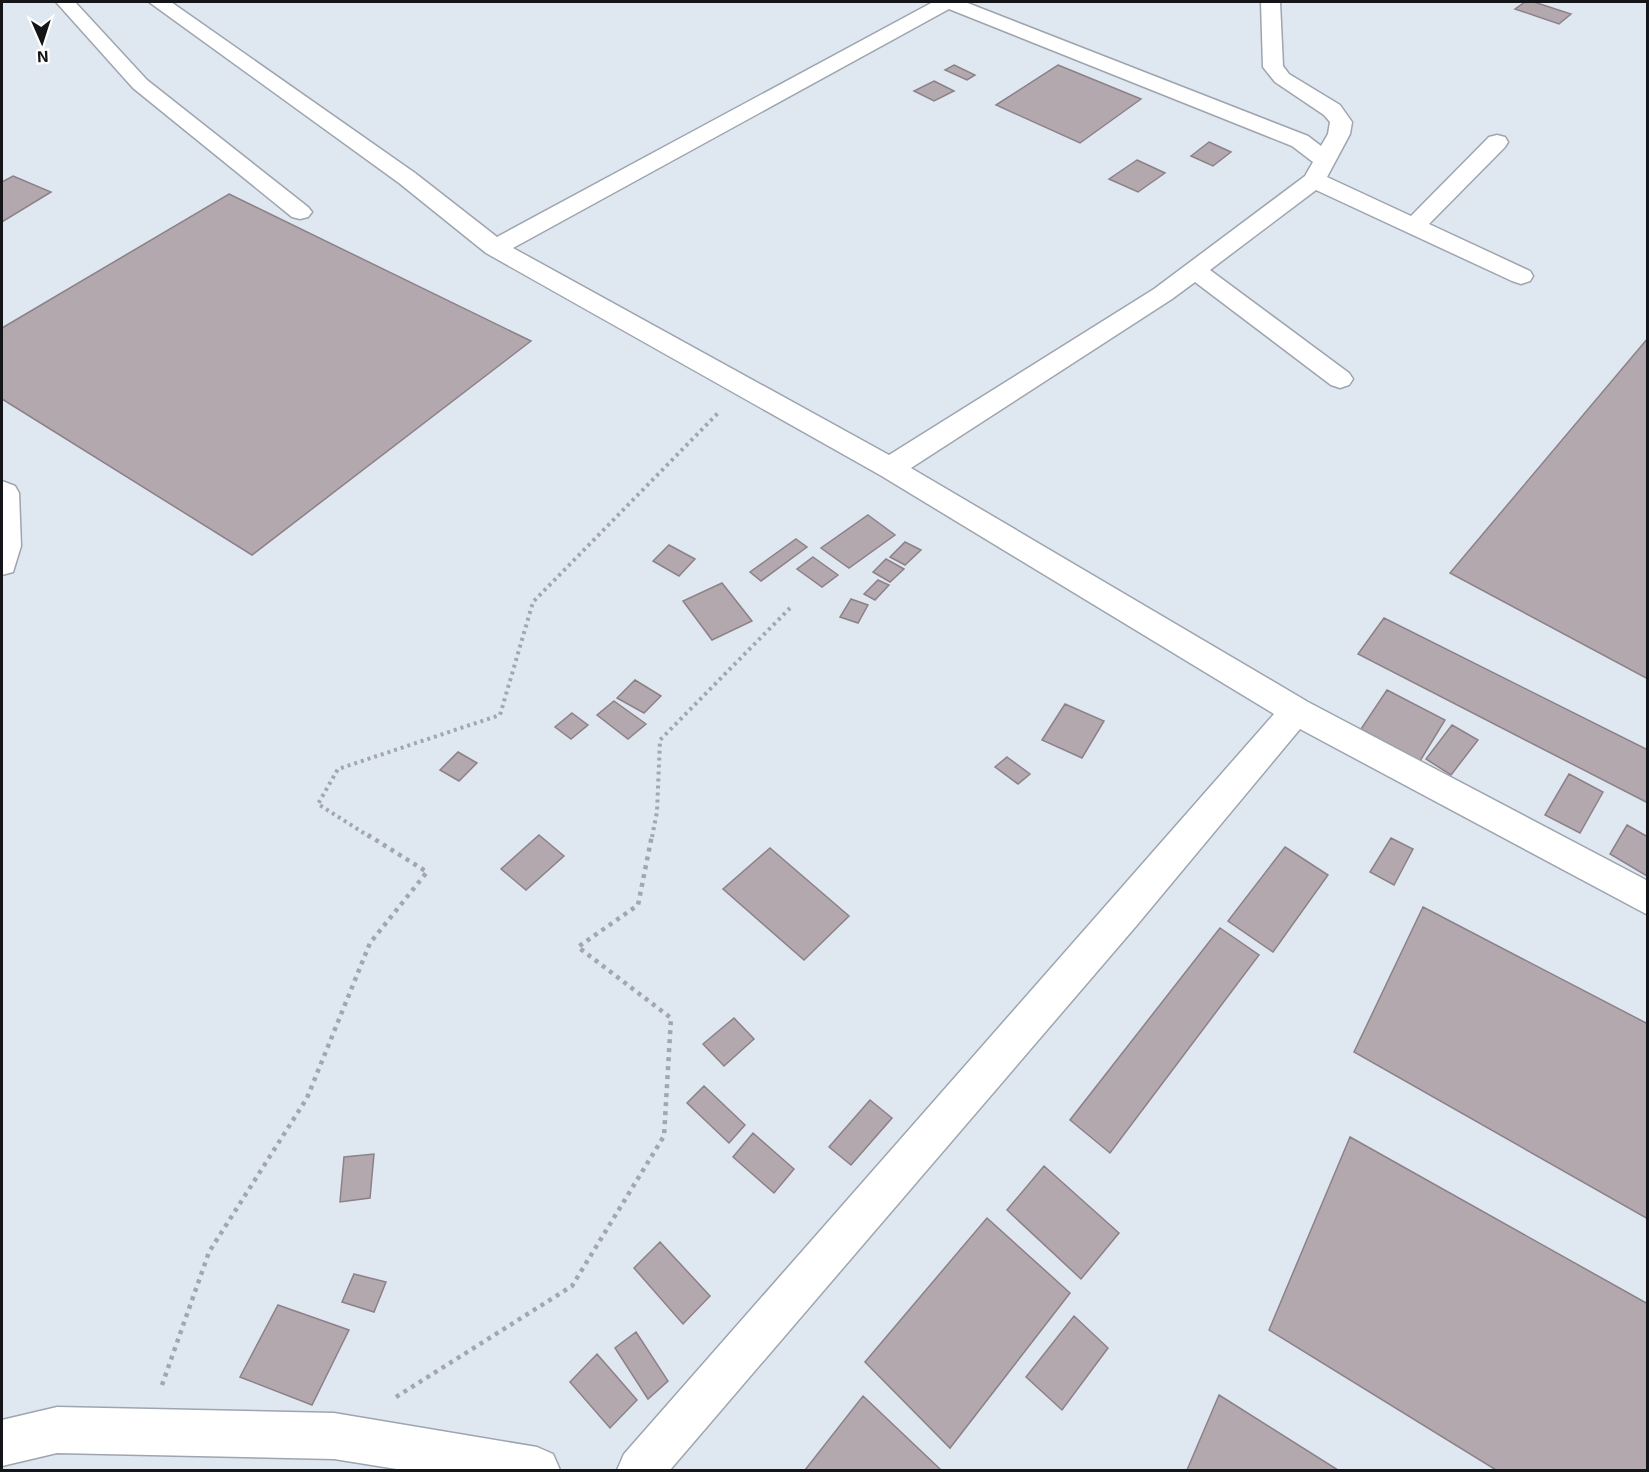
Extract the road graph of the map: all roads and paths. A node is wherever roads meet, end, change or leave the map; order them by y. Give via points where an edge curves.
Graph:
1 (65, 2) edge
2 (159, 2) edge
3 (948, 2) edge
4 (1271, 2) edge
5 (1497, 142) dead end
6 (1319, 170) junction
7 (300, 212) dead end
8 (1414, 225) junction
9 (495, 248) junction
10 (1196, 271) junction
11 (1521, 276) dead end
12 (1340, 379) dead end
13 (743, 386) junction
14 (890, 468) junction
15 (2, 491) edge
16 (2, 564) edge
17 (790, 608) dead end
18 (1296, 711) junction
19 (1647, 899) edge
20 (393, 1398) dead end
21 (146, 1431) junction
22 (2, 1443) edge
23 (537, 1470) edge
24 (640, 1470) edge

1 - 7 street via 140,84
2 - 9 street via 407,178
3 - 6 street via 1300,141
3 - 9 street
4 - 6 street via 1273,67 1282,78 1332,110 1341,122
5 - 8 street
6 - 8 street
6 - 10 street
8 - 11 street
9 - 13 street
10 - 12 street
10 - 14 street
13 - 14 street
13 - 21 path via 533,602 500,715 338,769 318,804 427,872 370,943 307,1098 209,1252
14 - 18 street
15 - 16 street via 6,546
17 - 20 path via 660,740 657,812 638,904 578,947 671,1018 664,1136 572,1286
18 - 19 street
18 - 24 street
21 - 22 street via 57,1430
21 - 23 street via 334,1436

